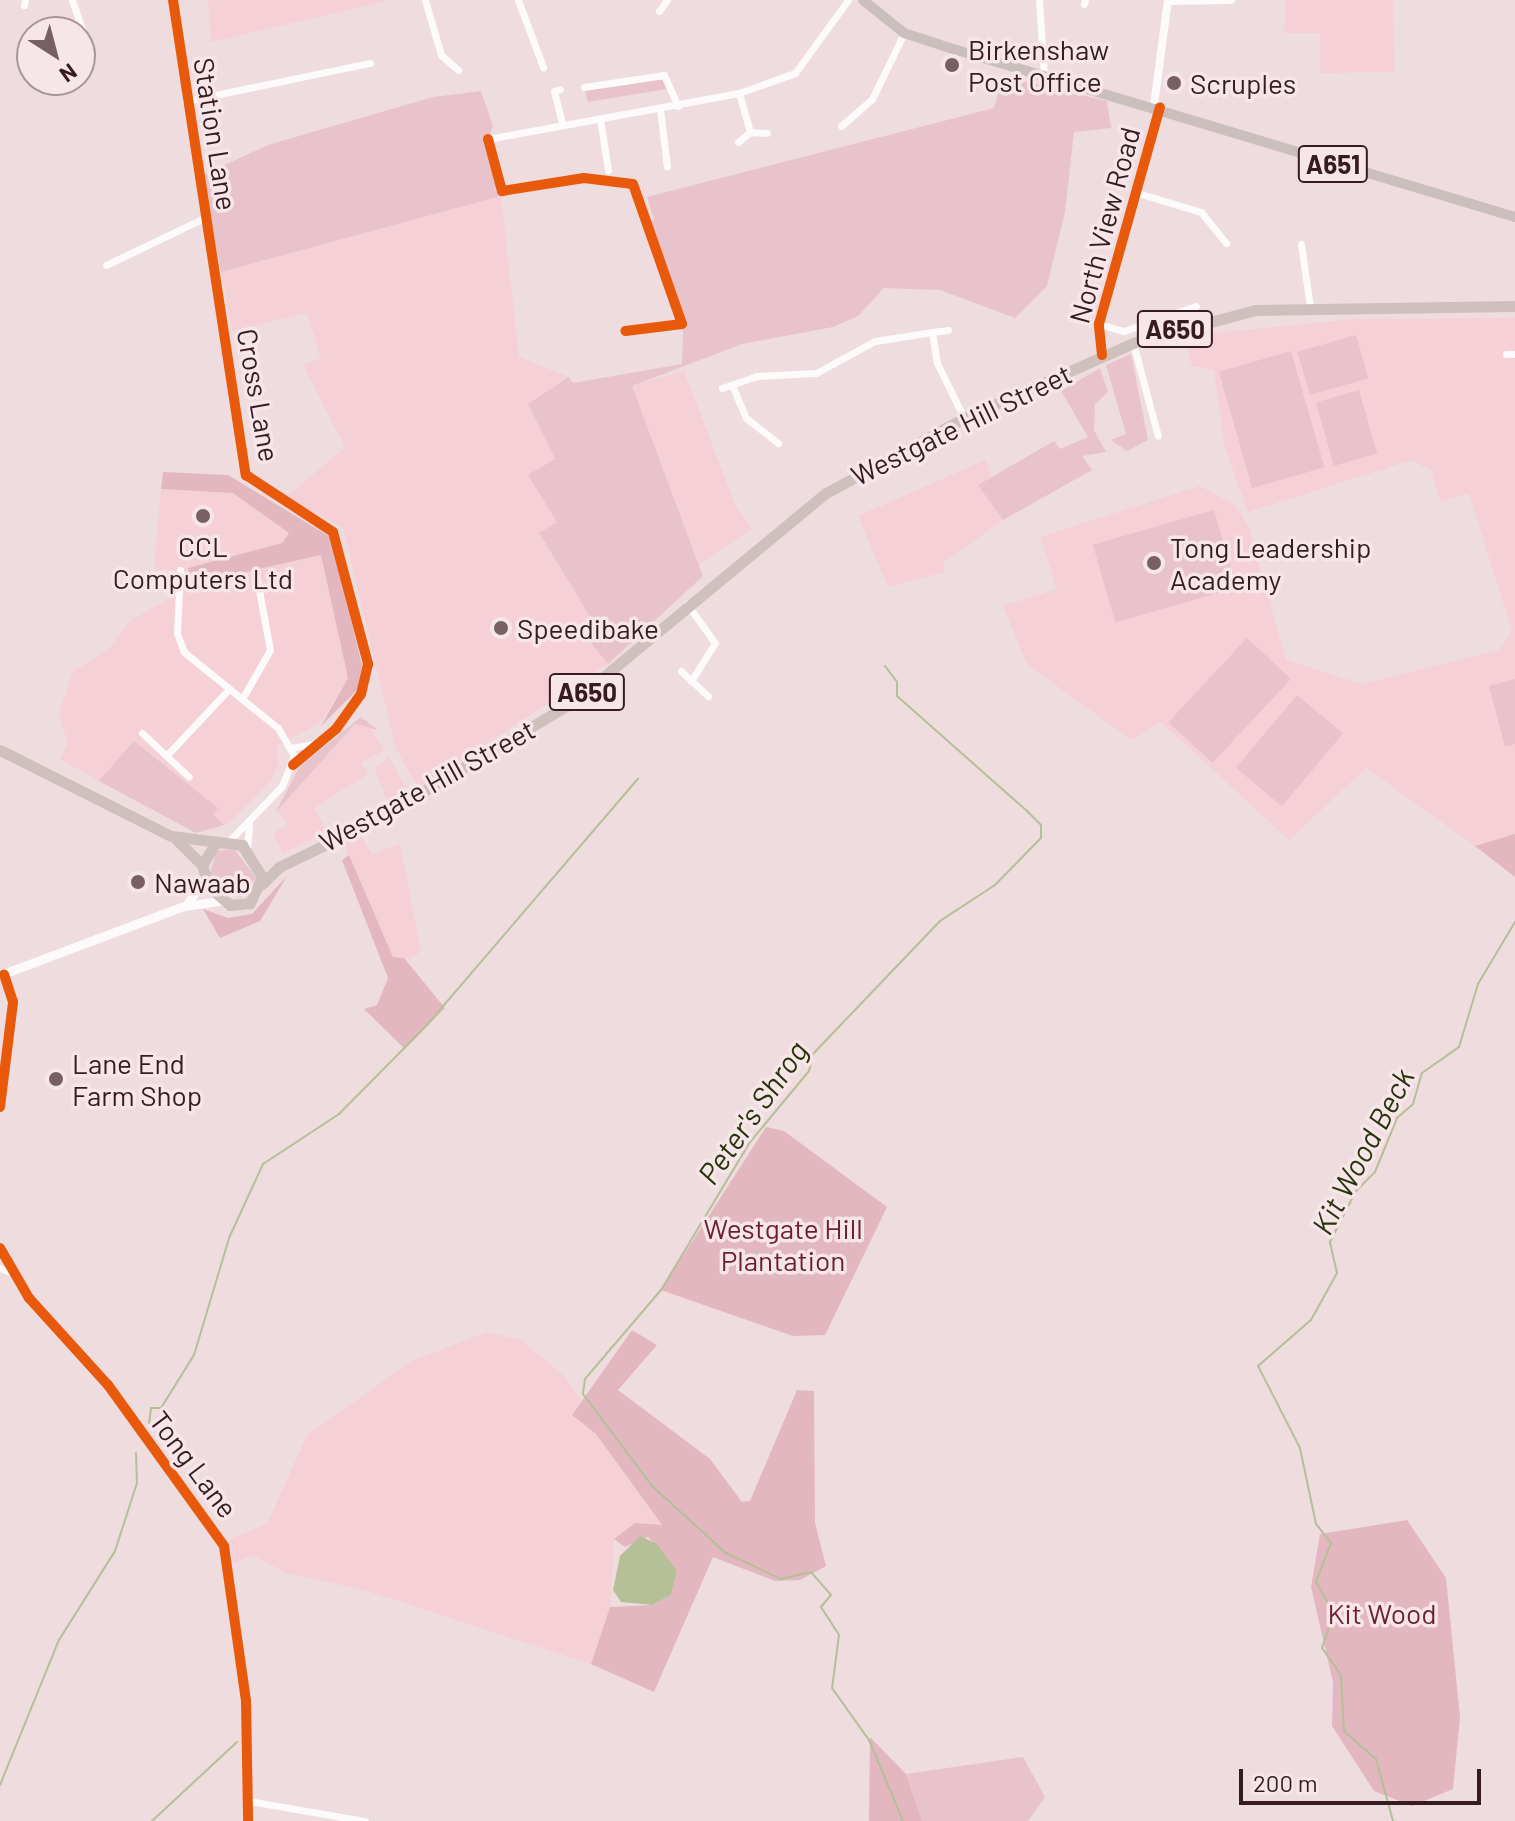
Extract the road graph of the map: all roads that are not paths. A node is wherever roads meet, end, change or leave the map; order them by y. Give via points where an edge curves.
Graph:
1 (173, 0) edge
2 (425, 0) edge
3 (518, 0) edge
4 (667, 0) edge
5 (848, 0) edge
6 (863, 0) edge
7 (1039, 0) edge
8 (1168, 0) edge
9 (1231, 0) edge
10 (1215, 1) edge
11 (659, 11) dead end
12 (904, 33) junction
13 (370, 63) dead end
14 (543, 67) dead end
15 (459, 69) dead end
16 (1044, 75) junction
17 (584, 87) dead end
18 (560, 89) dead end
19 (739, 93) junction
20 (186, 101) junction
21 (678, 106) junction
22 (1157, 106) junction
23 (660, 109) junction
24 (600, 119) junction
25 (562, 124) junction
26 (841, 126) dead end
27 (750, 132) junction
28 (767, 133) dead end
29 (738, 142) dead end
30 (667, 167) dead end
31 (608, 170) dead end
32 (1141, 194) junction
33 (1515, 217) edge
34 (204, 218) junction
35 (1226, 243) dead end
36 (1301, 244) dead end
37 (106, 265) dead end
38 (213, 274) joint
39 (1196, 306) dead end
40 (1515, 306) edge
41 (1310, 307) junction
42 (1099, 324) junction
43 (948, 330) dead end
44 (625, 331) dead end
45 (932, 332) junction
46 (1133, 343) junction
47 (1102, 355) junction
48 (732, 385) junction
49 (722, 388) dead end
50 (964, 418) junction
51 (1158, 436) dead end
52 (778, 443) dead end
53 (180, 570) dead end
54 (256, 574) dead end
55 (687, 604) junction
56 (681, 671) dead end
57 (691, 681) junction
58 (229, 689) junction
59 (708, 696) dead end
60 (242, 699) junction
61 (142, 733) dead end
62 (320, 742) junction
63 (291, 748) junction
64 (0, 750) edge
65 (167, 755) junction
66 (293, 765) junction
67 (189, 777) dead end
68 (250, 822) junction
69 (171, 836) junction
70 (229, 841) junction
71 (216, 843) junction
72 (250, 853) junction
73 (202, 865) junction
74 (279, 867) junction
75 (205, 878) junction
76 (262, 884) junction
77 (221, 901) junction
78 (184, 906) junction
79 (2, 974) edge
80 (0, 1107) edge
81 (0, 1248) edge
82 (0, 1268) edge
83 (10, 1272) junction
84 (249, 1801) junction
85 (248, 1821) edge
86 (365, 1821) edge

1 - 20 street, Station Lane
2 - 15 street via 441,55
3 - 14 street via 538,40
4 - 11 street
5 - 19 street via 795,73
6 - 12 main road, A651
7 - 16 street
8 - 10 street
8 - 22 street
9 - 10 street
12 - 16 main road, A651
12 - 26 street via 872,99
13 - 20 street
16 - 22 main road, A651
17 - 21 street via 664,75
18 - 25 street via 554,91
19 - 21 street
19 - 27 street
20 - 34 street, Station Lane
21 - 23 street
22 - 32 street, North View Road
22 - 33 main road, A651
23 - 24 street
23 - 30 street
24 - 25 street
24 - 31 street
25 - 44 street via 488,139 502,191 584,178 633,184 682,324
27 - 28 street
27 - 29 street
32 - 35 street via 1201,212
32 - 42 street, North View Road
34 - 37 street
34 - 38 street, Station Lane
36 - 41 street
38 - 62 street, Cross Lane via 246,475 333,532 356,606 366,679
39 - 42 street, North View Road via 1124,331
40 - 41 highway, Westgate Hill Street / A650
41 - 46 highway, Westgate Hill Street / A650 via 1255,310
42 - 47 street, North View Road
43 - 45 street
45 - 48 street via 884,338 816,373 762,375
45 - 50 street via 937,363
46 - 47 highway, Westgate Hill Street / A650
46 - 51 street
47 - 50 highway, Westgate Hill Street / A650
48 - 49 street
48 - 52 street via 746,418
50 - 55 highway, Westgate Hill Street / A650 via 826,493
53 - 58 street via 178,641
54 - 60 street via 270,650
55 - 57 street via 715,643
55 - 74 highway, Westgate Hill Street / A650 via 573,702 385,815
56 - 57 street
57 - 59 street
58 - 60 street
58 - 65 street
60 - 63 street
61 - 65 street
62 - 63 street
62 - 66 street, Cross Lane
63 - 66 street
64 - 69 highway
65 - 67 street
66 - 68 street, Cross Lane
68 - 70 street, Cross Lane
68 - 72 street
69 - 71 highway
69 - 73 highway
70 - 71 highway
70 - 72 highway
71 - 73 highway
72 - 74 highway
72 - 76 highway
73 - 75 highway
74 - 76 highway, Westgate Hill Street / A650
75 - 77 highway
75 - 78 main road
76 - 77 highway, A650 via 250,903
77 - 78 main road
78 - 79 main road
79 - 80 street via 13,1002
81 - 83 street, Tong Lane
82 - 83 street, Tong Lane
83 - 84 street, Tong Lane via 108,1385 224,1546 246,1701
84 - 85 street, Tong Lane
84 - 86 street

